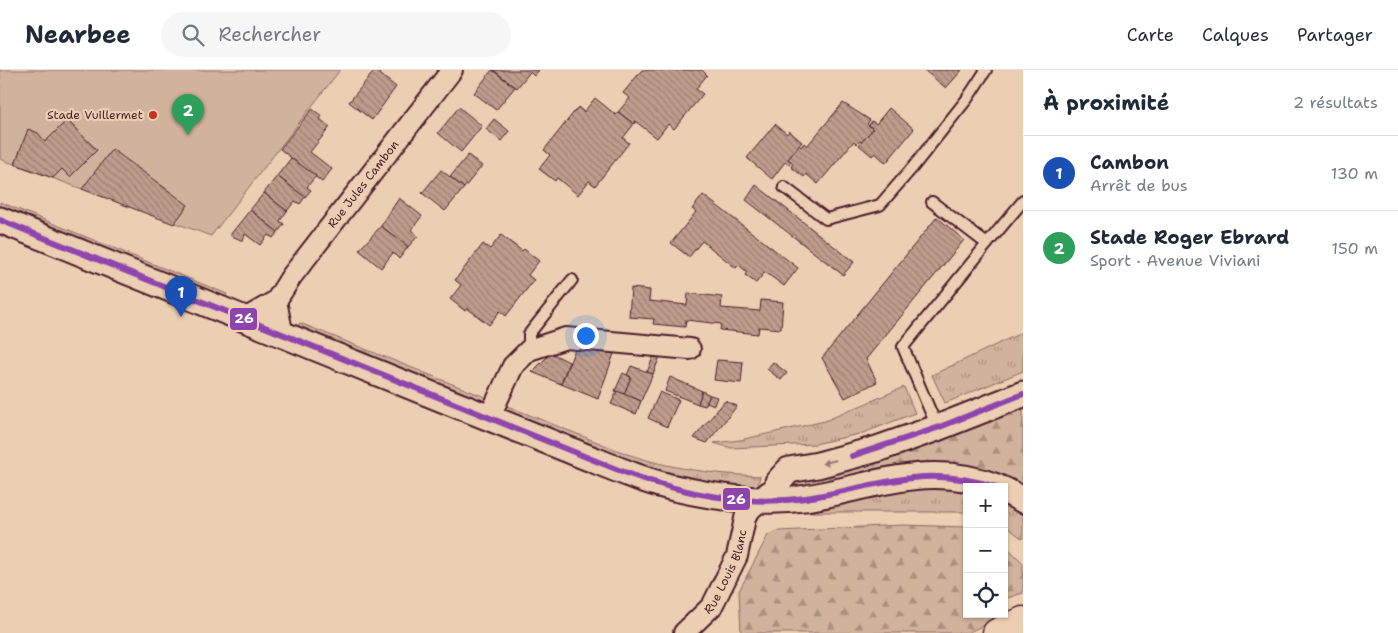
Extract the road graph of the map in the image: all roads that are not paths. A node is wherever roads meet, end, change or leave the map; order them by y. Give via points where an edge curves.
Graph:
1 (452, 70) edge
2 (986, 70) edge
3 (784, 188) dead end
4 (932, 202) dead end
5 (1023, 202) edge
6 (0, 220) edge
7 (987, 244) junction
8 (572, 280) dead end
9 (276, 301) junction
10 (243, 320) junction
11 (283, 336) junction
12 (690, 349) dead end
13 (529, 350) junction
14 (1023, 394) edge
15 (489, 418) junction
16 (937, 428) junction
17 (778, 482) joint
18 (984, 483) edge
19 (1008, 492) edge
20 (760, 500) junction
21 (1023, 500) edge
22 (1022, 621) edge
23 (684, 633) edge
24 (997, 633) edge

1 - 9 street, Rue Jules Cambon via 290,277
2 - 3 lane via 967,99 880,205 826,219
4 - 7 lane
5 - 7 lane
6 - 10 street
7 - 16 lane via 902,347
8 - 13 lane via 529,334
9 - 10 street, Rue Jules Cambon
9 - 11 street
10 - 11 street
11 - 15 street
12 - 13 street via 566,338
13 - 15 street via 512,366
14 - 16 street
15 - 20 street via 650,481 720,497
16 -> 17 street via 877,449 789,470
17 - 20 street, Rue Louis Blanc
18 - 20 street via 961,476 920,474 805,498
19 - 21 street
20 - 23 street, Rue Louis Blanc via 746,514 737,556 724,586 712,606
22 - 24 highway

